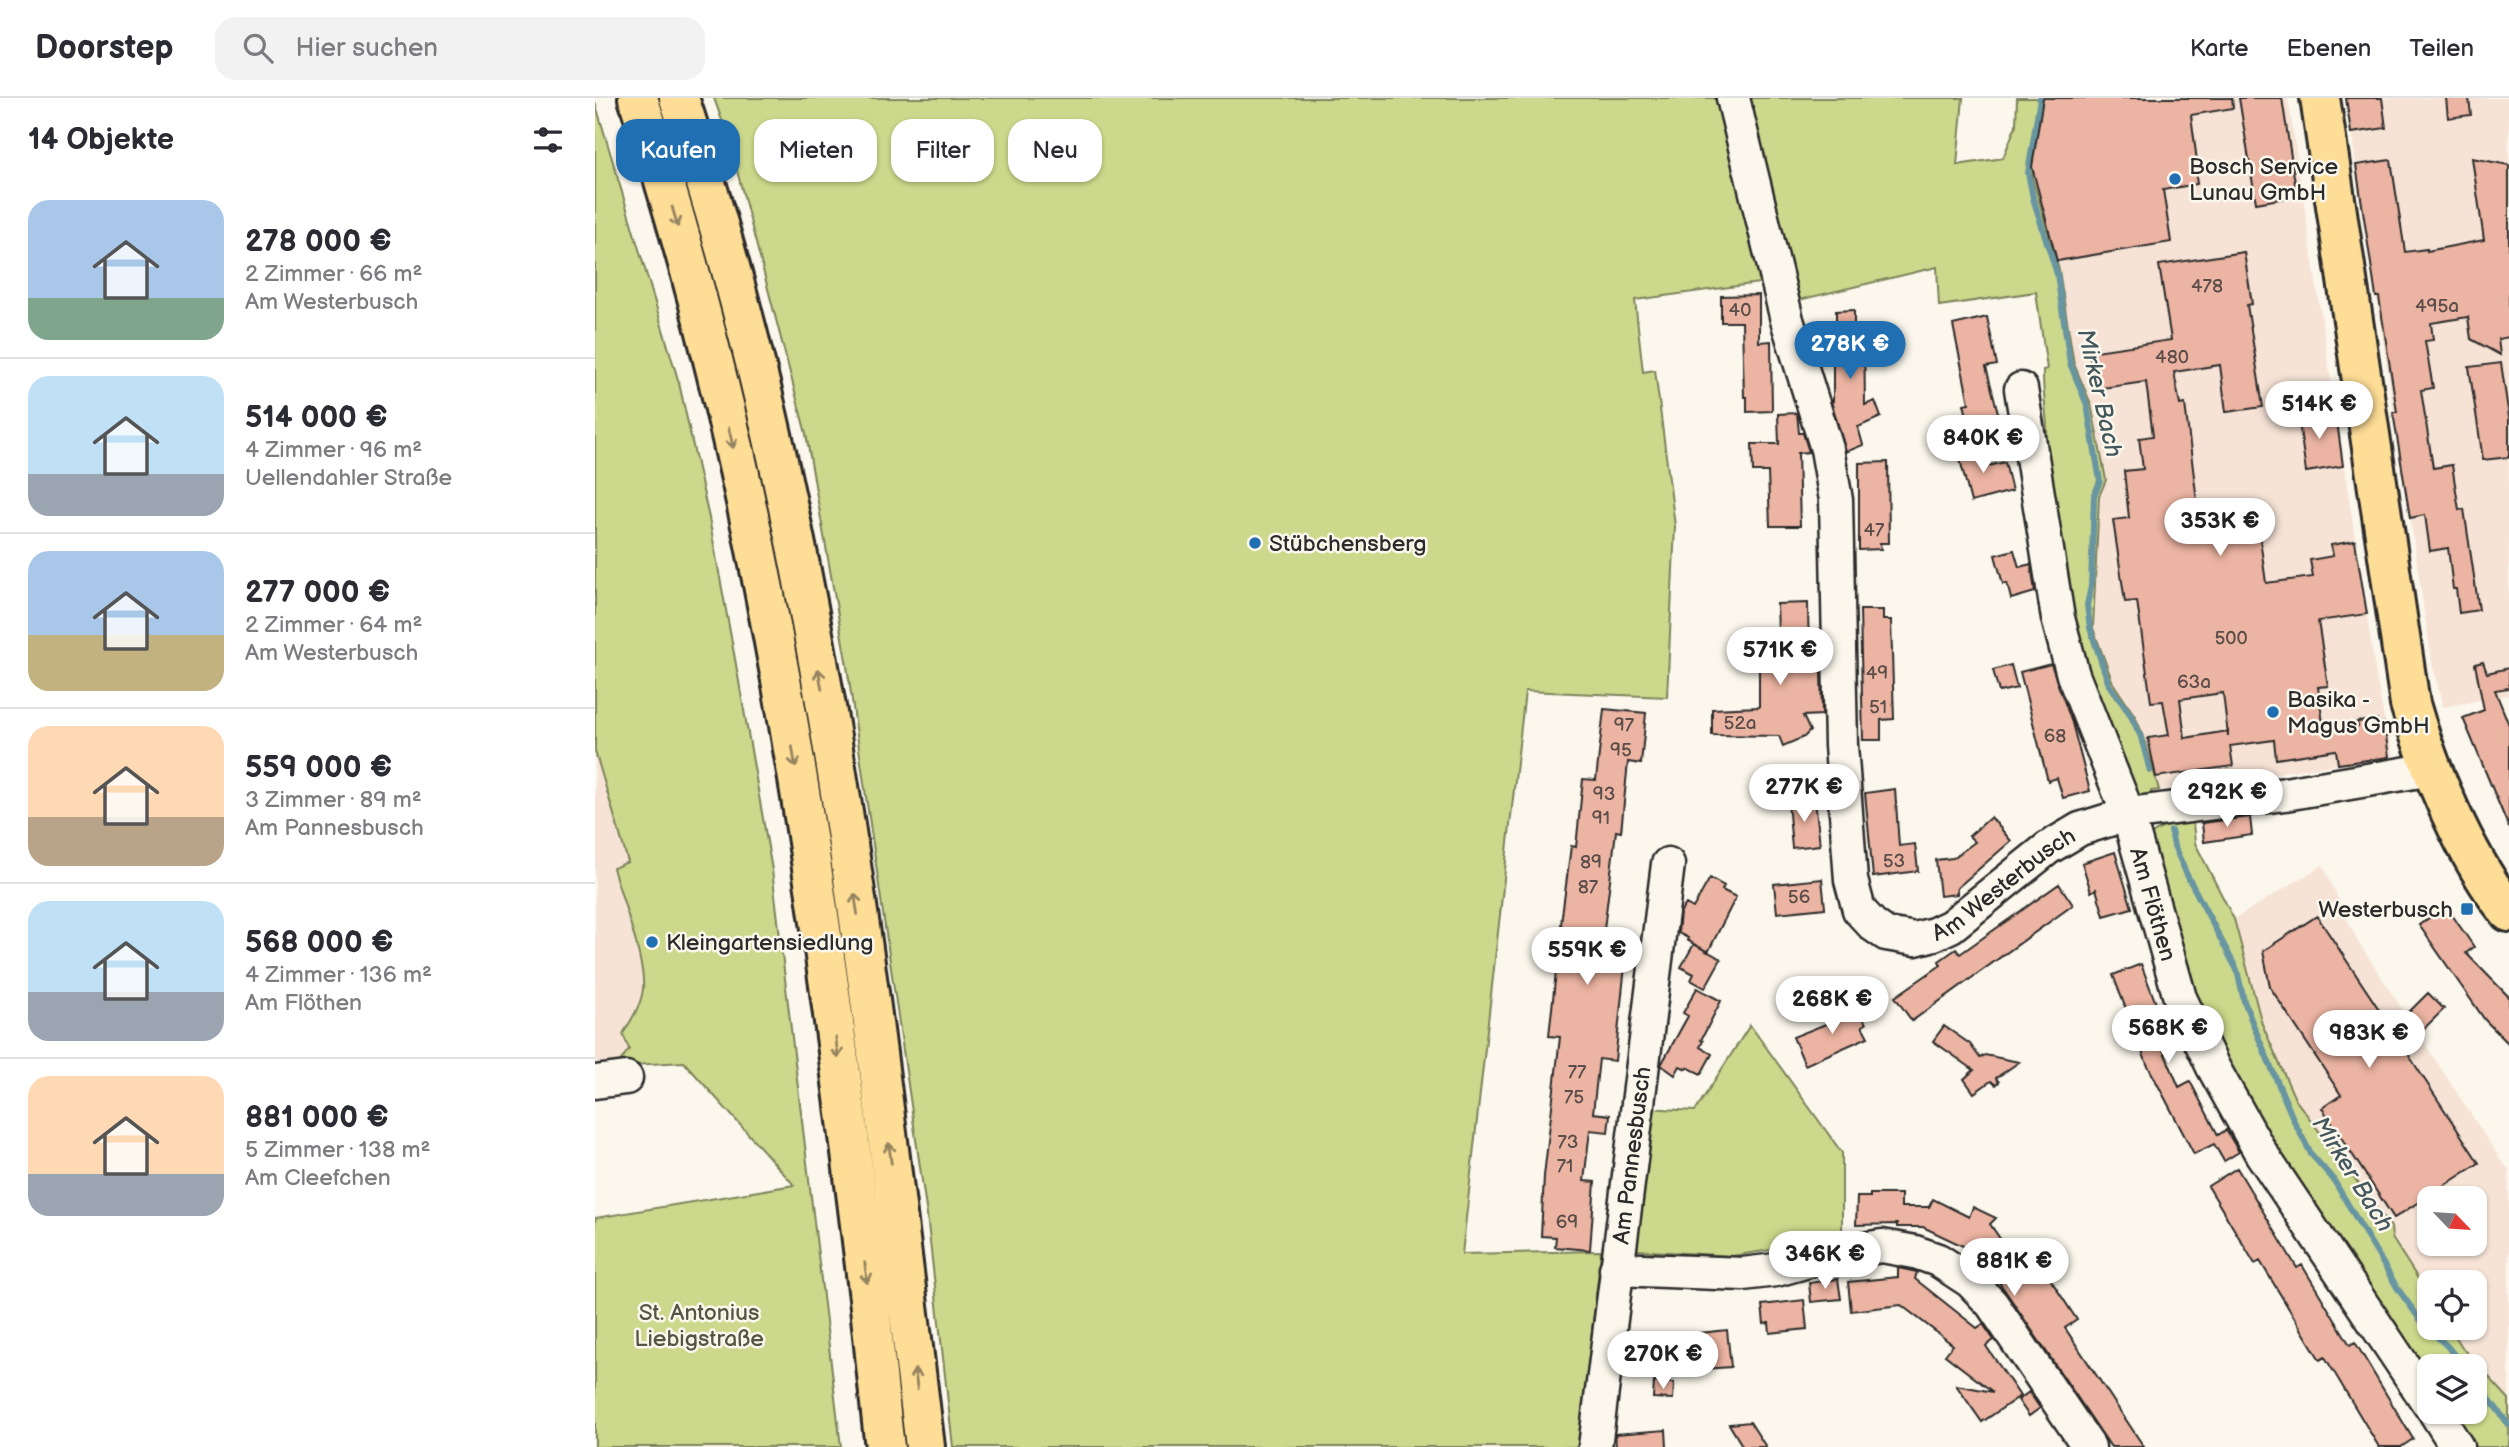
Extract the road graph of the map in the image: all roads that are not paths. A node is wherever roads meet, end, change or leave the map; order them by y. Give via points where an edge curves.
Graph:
1 (638, 98) edge
2 (679, 98) edge
3 (1734, 98) edge
4 (2320, 98) edge
5 (2021, 389) dead end
6 (2432, 769) junction
7 (2128, 814) junction
8 (1668, 864) dead end
9 (2509, 912) edge
10 (626, 1078) dead end
11 (595, 1082) edge
12 (1616, 1269) junction
13 (2417, 1386) edge
14 (880, 1408) junction
15 (2443, 1424) edge
16 (877, 1447) edge
17 (885, 1447) edge
18 (925, 1447) edge
19 (1595, 1447) edge
20 (2089, 1447) edge
21 (2457, 1447) edge

1 -> 14 main road via 681,236 724,408 791,736 828,980
18 -> 2 main road via 866,971 830,735 763,399 719,228
3 - 7 street, Am Westerbusch via 1787,320 1827,449 1836,500 1840,745 1851,880 1859,910 1886,934 1915,939 1934,934 1951,926 2048,848 2080,829
4 - 6 main road via 2410,704
5 - 7 street, Am Flöthen via 2057,618 2073,675
6 - 7 street, Am Westerbusch
6 - 9 main road via 2463,836
7 - 13 street, Am Flöthen via 2179,998 2213,1067 2261,1153
8 - 12 street, Am Pannesbusch
10 - 11 street
12 - 19 street, Am Pannesbusch
12 - 20 street via 1743,1274 1882,1245 1938,1260 1970,1281 1991,1304
14 - 16 main road
14 - 17 main road
15 - 21 street

